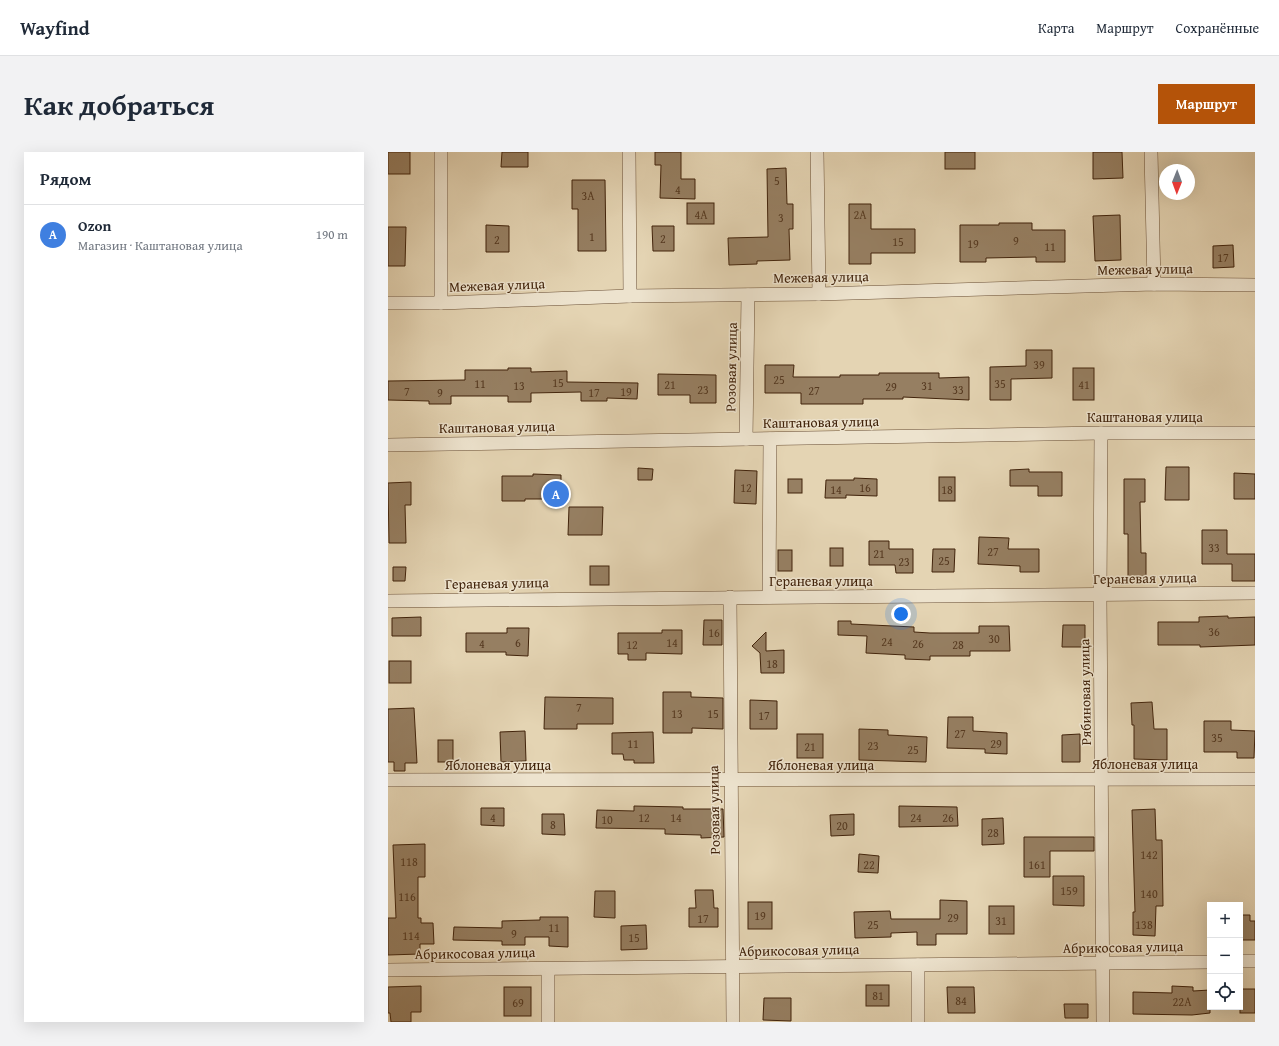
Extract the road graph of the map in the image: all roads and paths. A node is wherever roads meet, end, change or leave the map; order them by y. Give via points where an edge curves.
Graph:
1 (441, 152) edge
2 (629, 152) edge
3 (816, 152) edge
4 (1151, 152) edge
5 (1154, 284) junction
6 (1255, 285) edge
7 (819, 294) junction
8 (748, 295) junction
9 (630, 296) junction
10 (388, 303) edge
11 (441, 303) junction
12 (1101, 433) junction
13 (1255, 433) edge
14 (746, 439) junction
15 (770, 440) junction
16 (388, 445) edge
17 (1255, 593) edge
18 (1100, 595) junction
19 (730, 597) junction
20 (769, 597) junction
21 (388, 600) edge
22 (1255, 779) edge
23 (388, 780) edge
24 (1102, 780) junction
25 (730, 781) junction
26 (1243, 961) edge
27 (1255, 961) edge
28 (1207, 962) edge
29 (1103, 964) junction
30 (918, 965) junction
31 (732, 967) junction
32 (548, 969) junction
33 (388, 970) edge
34 (548, 1022) edge
35 (733, 1022) edge
36 (918, 1022) edge
37 (1103, 1022) edge

1 - 11 street
2 - 9 street
3 - 7 street
4 - 5 street
5 - 6 street, Межевая улица
5 - 7 street, Межевая улица
7 - 8 street, Межевая улица
8 - 9 street, Межевая улица
8 - 14 street, Розовая улица
9 - 11 street, Межевая улица
10 - 11 street, Межевая улица
12 - 13 street, Каштановая улица
12 - 15 street, Каштановая улица
12 - 18 street, Рябиновая улица
14 - 15 street, Каштановая улица
14 - 16 street, Каштановая улица
15 - 20 street
17 - 18 street, Гераневая улица
18 - 20 street, Гераневая улица
18 - 24 street, Рябиновая улица
19 - 20 street, Гераневая улица
19 - 21 street, Гераневая улица
19 - 25 street, Розовая улица
22 - 24 street, Яблоневая улица
23 - 25 street, Яблоневая улица
24 - 25 street, Яблоневая улица
24 - 29 street, Рябиновая улица
25 - 31 street, Розовая улица
26 - 27 street
28 - 29 street, Абрикосовая улица
29 - 30 street, Абрикосовая улица
29 - 37 street, Рябиновая улица
30 - 31 street, Абрикосовая улица
30 - 36 street
31 - 32 street, Абрикосовая улица
31 - 35 street, Розовая улица
32 - 33 street, Абрикосовая улица
32 - 34 street

